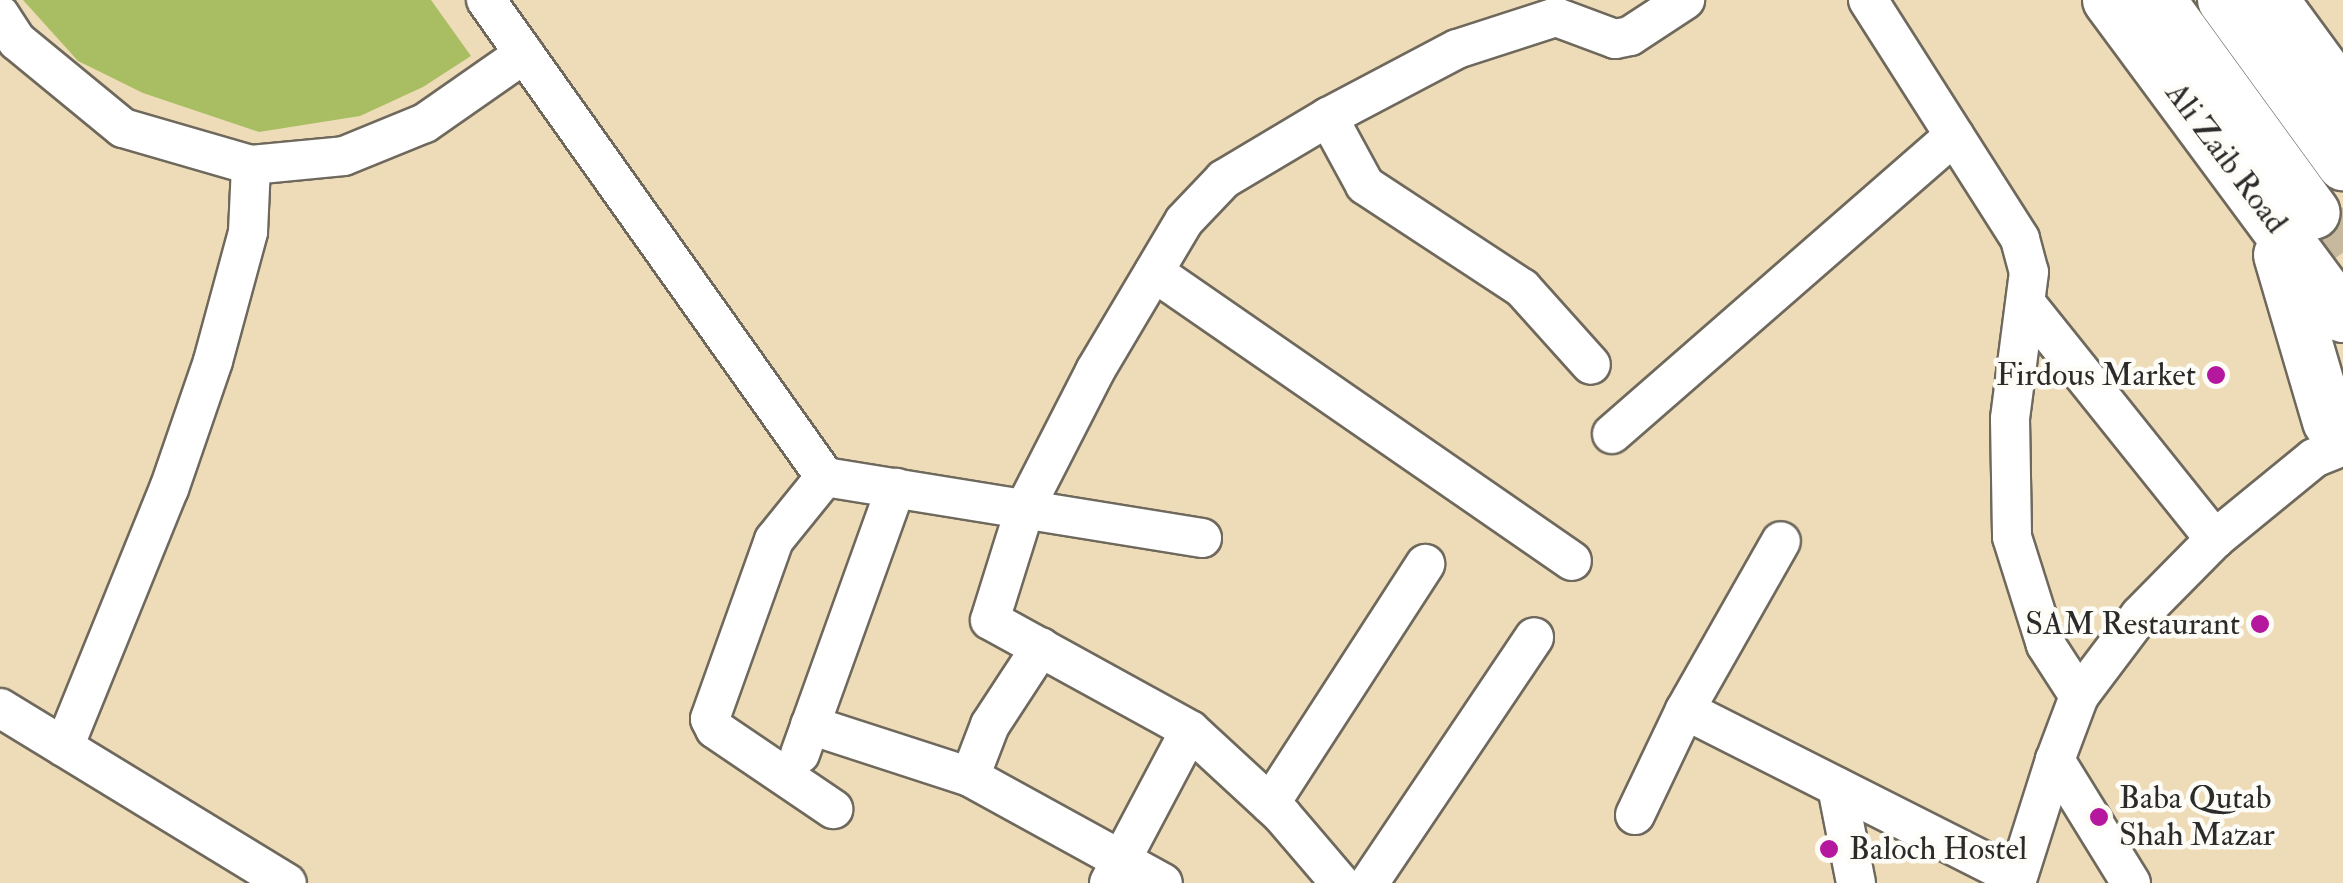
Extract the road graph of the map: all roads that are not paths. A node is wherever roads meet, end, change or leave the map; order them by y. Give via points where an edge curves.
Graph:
1 (486, 0) edge
2 (1685, 0) edge
3 (1868, 0) edge
4 (2109, 0) edge
5 (2160, 0) edge
6 (2224, 0) edge
7 (2272, 0) edge
8 (0, 14) edge
9 (524, 54) junction
10 (2343, 97) edge
11 (1328, 117) junction
12 (1954, 136) junction
13 (2343, 164) tunnel mouth
14 (251, 165) junction
15 (2290, 212) junction
16 (1154, 272) junction
17 (2028, 306) junction
18 (2343, 316) edge
19 (1592, 365) dead end
20 (2332, 433) edge
21 (1612, 434) dead end
22 (825, 478) junction
23 (896, 488) junction
24 (1025, 508) junction
25 (1202, 538) dead end
26 (2215, 539) junction
27 (1781, 542) dead end
28 (1572, 561) dead end
29 (1425, 564) dead end
30 (1534, 636) dead end
31 (1041, 648) junction
32 (2079, 696) junction
33 (0, 708) edge
34 (1686, 710) junction
35 (1190, 730) junction
36 (64, 748) junction
37 (2055, 760) junction
38 (970, 776) junction
39 (1837, 786) junction
40 (1270, 804) junction
41 (832, 809) dead end
42 (1635, 815) dead end
43 (1116, 870) edge
44 (2017, 881) edge
45 (288, 883) edge
46 (1163, 883) edge
47 (1340, 883) edge
48 (1369, 883) edge
49 (1856, 883) edge
50 (2131, 883) edge

1 - 9 street
2 - 11 street via 1615,40 1556,17 1457,49
3 - 12 street
4 - 15 street, Ali Zaib Road
5 - 15 street, Ali Zaib Road
6 - 13 street
7 - 10 street
8 - 14 street via 17,41 123,128
9 - 14 street via 425,122 344,156
9 - 22 street
11 - 16 street via 1224,180 1184,220
11 - 19 street via 1365,185 1522,288
12 - 17 street via 2020,239 2029,272
12 - 21 street
14 - 36 street via 248,232 214,361 170,489
15 - 18 street, Ali Zaib Road
15 - 20 street via 2307,336
16 - 24 street
16 - 28 street
17 - 26 street
17 - 32 street via 2010,419 2012,537 2046,645
20 - 26 street
22 - 23 street
22 - 41 street via 774,540 710,720
23 - 24 street
23 - 38 street via 805,740
24 - 25 street
24 - 31 street via 990,620
26 - 32 street via 2140,614
27 - 34 street
29 - 40 street
30 - 48 street
31 - 35 street
31 - 38 street via 990,726
32 - 37 street
33 - 36 street
34 - 39 street
34 - 42 street
35 - 40 street
35 - 43 street
36 - 45 street
37 - 44 street
37 - 50 street
38 - 43 street
39 - 44 street
39 - 49 street
40 - 47 street
43 - 46 street

